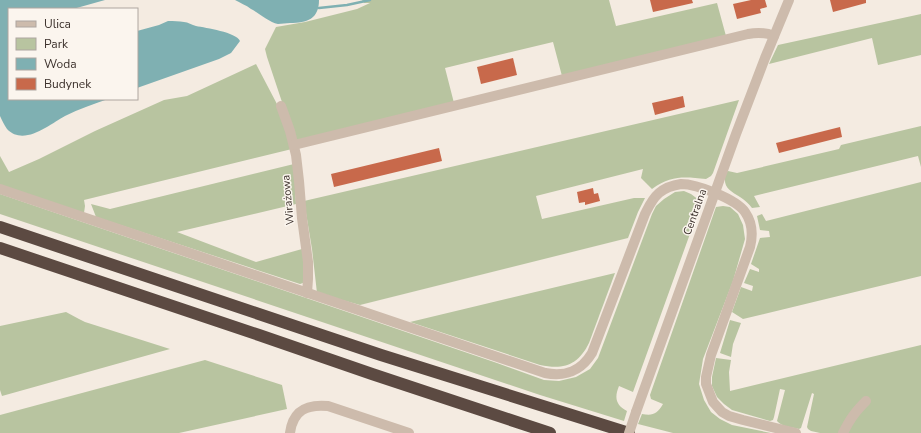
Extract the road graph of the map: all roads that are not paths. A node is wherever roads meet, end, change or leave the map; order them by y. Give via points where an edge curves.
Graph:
1 (789, 0) edge
2 (774, 36) junction
3 (281, 106) dead end
4 (294, 145) junction
5 (0, 190) edge
6 (714, 192) junction
7 (0, 227) edge
8 (0, 248) edge
9 (307, 293) junction
10 (866, 401) dead end
11 (291, 430) edge
12 (409, 433) edge
13 (550, 433) edge
14 (629, 433) edge
15 (796, 433) edge
16 (843, 433) edge

1 - 2 street, Centralna
2 - 4 street via 766,32 748,34
2 - 6 street, Centralna
3 - 4 street, Wirażowa
4 - 9 street, Wirażowa via 308,262
5 - 9 street
6 - 9 street via 681,184 663,190 652,200 592,353 579,368 561,375 546,373
6 - 14 street, Centralna, bridge
6 - 15 street via 745,212 750,220 752,238 707,371 708,391 713,402 729,416
7 - 14 highway via 381,355
8 - 13 highway
10 - 16 street via 850,419
11 - 12 street via 293,421 304,408 320,405

